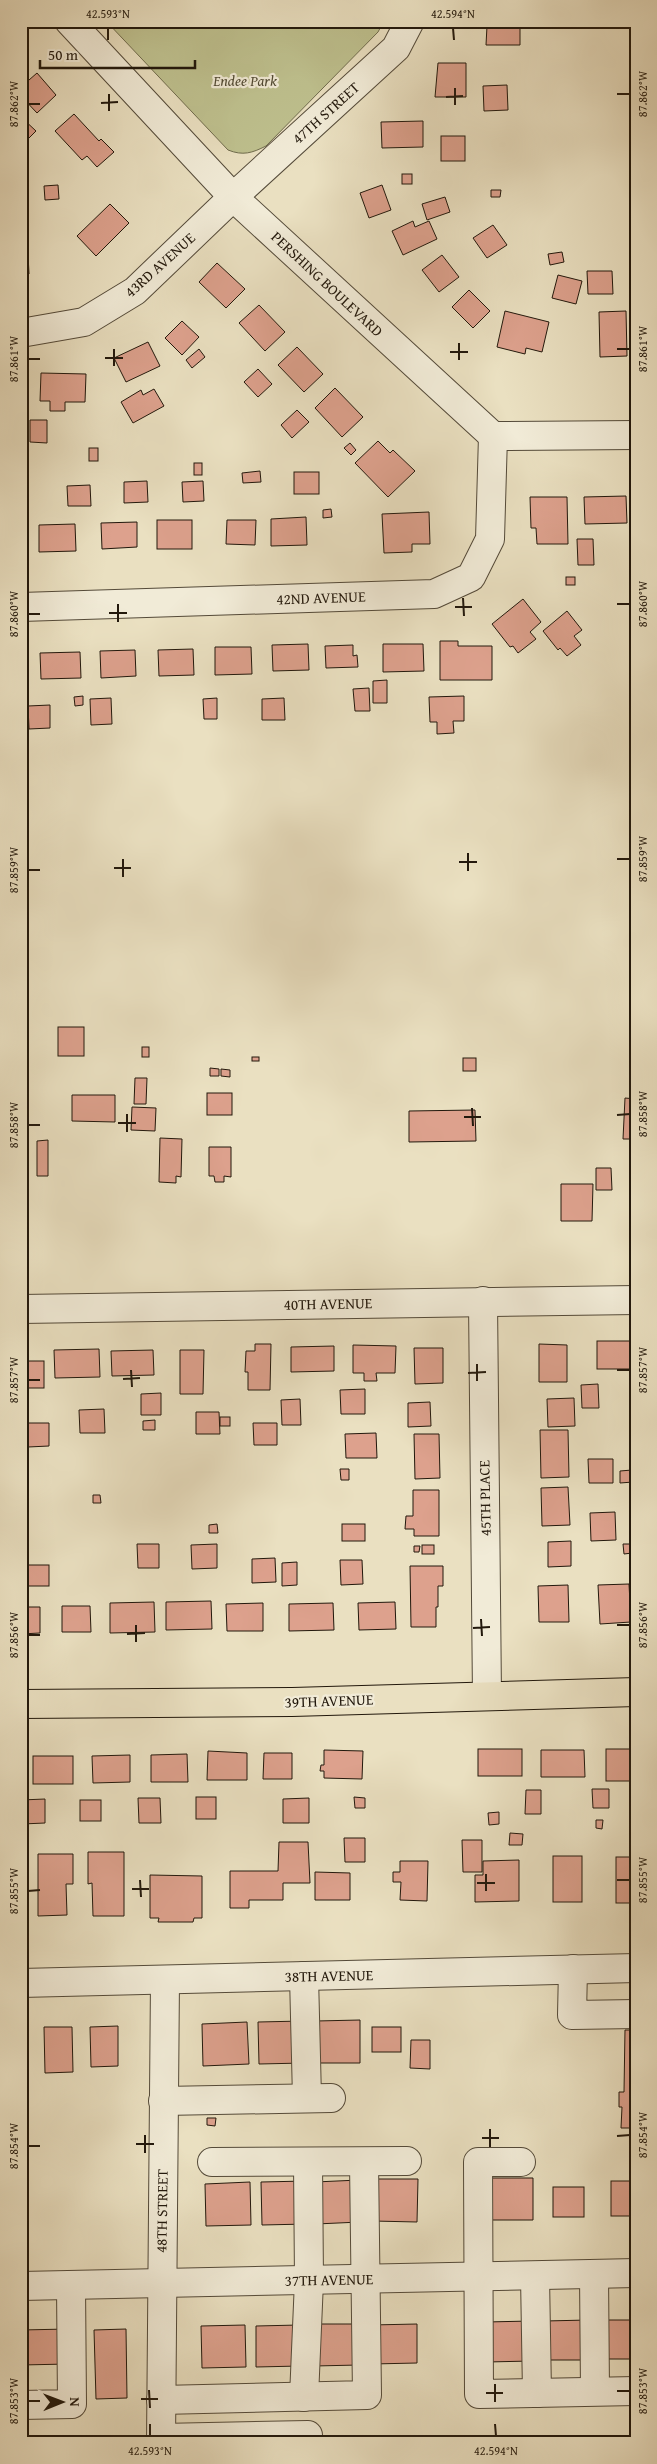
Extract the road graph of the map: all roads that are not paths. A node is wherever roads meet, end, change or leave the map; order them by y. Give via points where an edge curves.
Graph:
1 (69, 21) edge
2 (410, 21) edge
3 (233, 197) junction
4 (21, 333) edge
5 (636, 435) edge
6 (493, 436) junction
7 (21, 607) edge
8 (636, 1300) edge
9 (483, 1301) junction
10 (21, 1309) edge
11 (636, 1692) edge
12 (487, 1696) junction
13 (21, 1704) edge
14 (636, 1968) edge
15 (573, 1970) junction
16 (304, 1976) junction
17 (164, 1980) junction
18 (21, 1983) edge
19 (636, 2014) edge
20 (163, 2101) junction
21 (408, 2161) dead end
22 (212, 2162) dead end
23 (308, 2162) junction
24 (364, 2162) junction
25 (521, 2162) dead end
26 (636, 2273) edge
27 (594, 2274) junction
28 (535, 2276) junction
29 (478, 2277) junction
30 (365, 2279) junction
31 (309, 2281) junction
32 (161, 2284) junction
33 (71, 2285) junction
34 (21, 2286) edge
35 (636, 2390) edge
36 (595, 2391) junction
37 (537, 2392) junction
38 (304, 2397) junction
39 (161, 2400) junction
40 (21, 2404) edge
41 (254, 2440) edge
42 (162, 2441) edge
43 (308, 2443) edge

1 - 3 street, PERSHING BOULEVARD
2 - 3 street, 47TH STREET via 396,48
3 - 4 street, 43RD AVENUE via 135,291 84,322
3 - 6 street, PERSHING BOULEVARD
5 - 6 street
6 - 7 street, 42ND AVENUE via 490,538 471,577 434,594
8 - 9 street, 40TH AVENUE
9 - 10 street, 40TH AVENUE
9 - 12 street, 45TH PLACE
11 - 12 main road, 39TH AVENUE
12 - 13 main road, 39TH AVENUE via 292,1702
14 - 15 street, 38TH AVENUE
15 - 16 street, 38TH AVENUE
15 - 19 street via 572,2015
16 - 17 street, 38TH AVENUE
16 - 20 street via 319,2098
17 - 18 street, 38TH AVENUE
17 - 20 street, 48TH STREET
20 - 32 street, 48TH STREET
21 - 24 street
22 - 23 street
23 - 24 street
23 - 31 street
24 - 30 street
25 - 29 street via 478,2162
26 - 27 street, 37TH AVENUE
27 - 28 street, 37TH AVENUE
27 - 36 street
28 - 29 street, 37TH AVENUE
28 - 37 street
29 - 30 street, 37TH AVENUE
29 - 37 street via 478,2394
30 - 31 street, 37TH AVENUE
30 - 38 street via 367,2396
31 - 32 street, 37TH AVENUE
31 - 38 street
32 - 33 street, 37TH AVENUE
32 - 39 street, 48TH STREET
33 - 34 street, 37TH AVENUE
33 - 40 street via 72,2404
35 - 36 street
36 - 37 street
38 - 39 street
39 - 42 street, 48TH STREET
41 - 42 street
41 - 43 street via 308,2435

